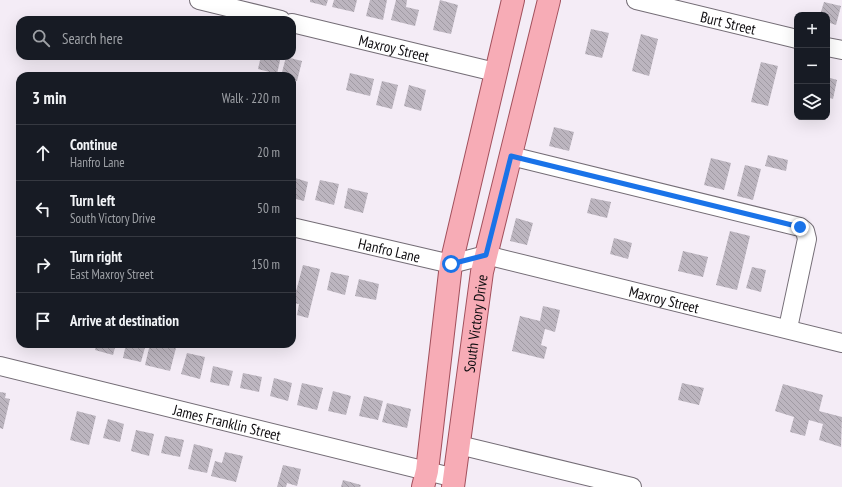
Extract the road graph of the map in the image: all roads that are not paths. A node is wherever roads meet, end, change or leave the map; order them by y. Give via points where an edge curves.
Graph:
1 (199, 0) edge
2 (513, 0) edge
3 (549, 0) edge
4 (636, 0) edge
5 (265, 16) edge
6 (296, 24) edge
7 (794, 38) edge
8 (830, 48) edge
9 (842, 50) edge
10 (495, 72) junction
11 (511, 156) junction
12 (296, 228) edge
13 (486, 255) junction
14 (451, 264) junction
15 (788, 328) junction
16 (842, 343) edge
17 (0, 366) edge
18 (459, 445) junction
19 (425, 479) edge
20 (454, 482) edge
21 (632, 487) edge

1 - 5 street
2 - 10 main road, South Victory Drive
3 - 11 main road, South Victory Drive
4 - 7 street, Burt Street
6 - 10 street, Maxroy Street
8 - 9 street
10 - 14 main road, South Victory Drive
11 - 13 main road, South Victory Drive
11 - 15 street via 800,227 808,239
12 - 14 street, Hanfro Lane
13 - 14 street, Hanfro Lane
13 - 15 street, Maxroy Street
13 - 18 main road, South Victory Drive
14 - 19 main road, South Victory Drive
15 - 16 street, Maxroy Street
17 - 19 street, James Franklin Street
18 - 20 main road, South Victory Drive
18 - 21 street
19 - 20 street, James Franklin Street

